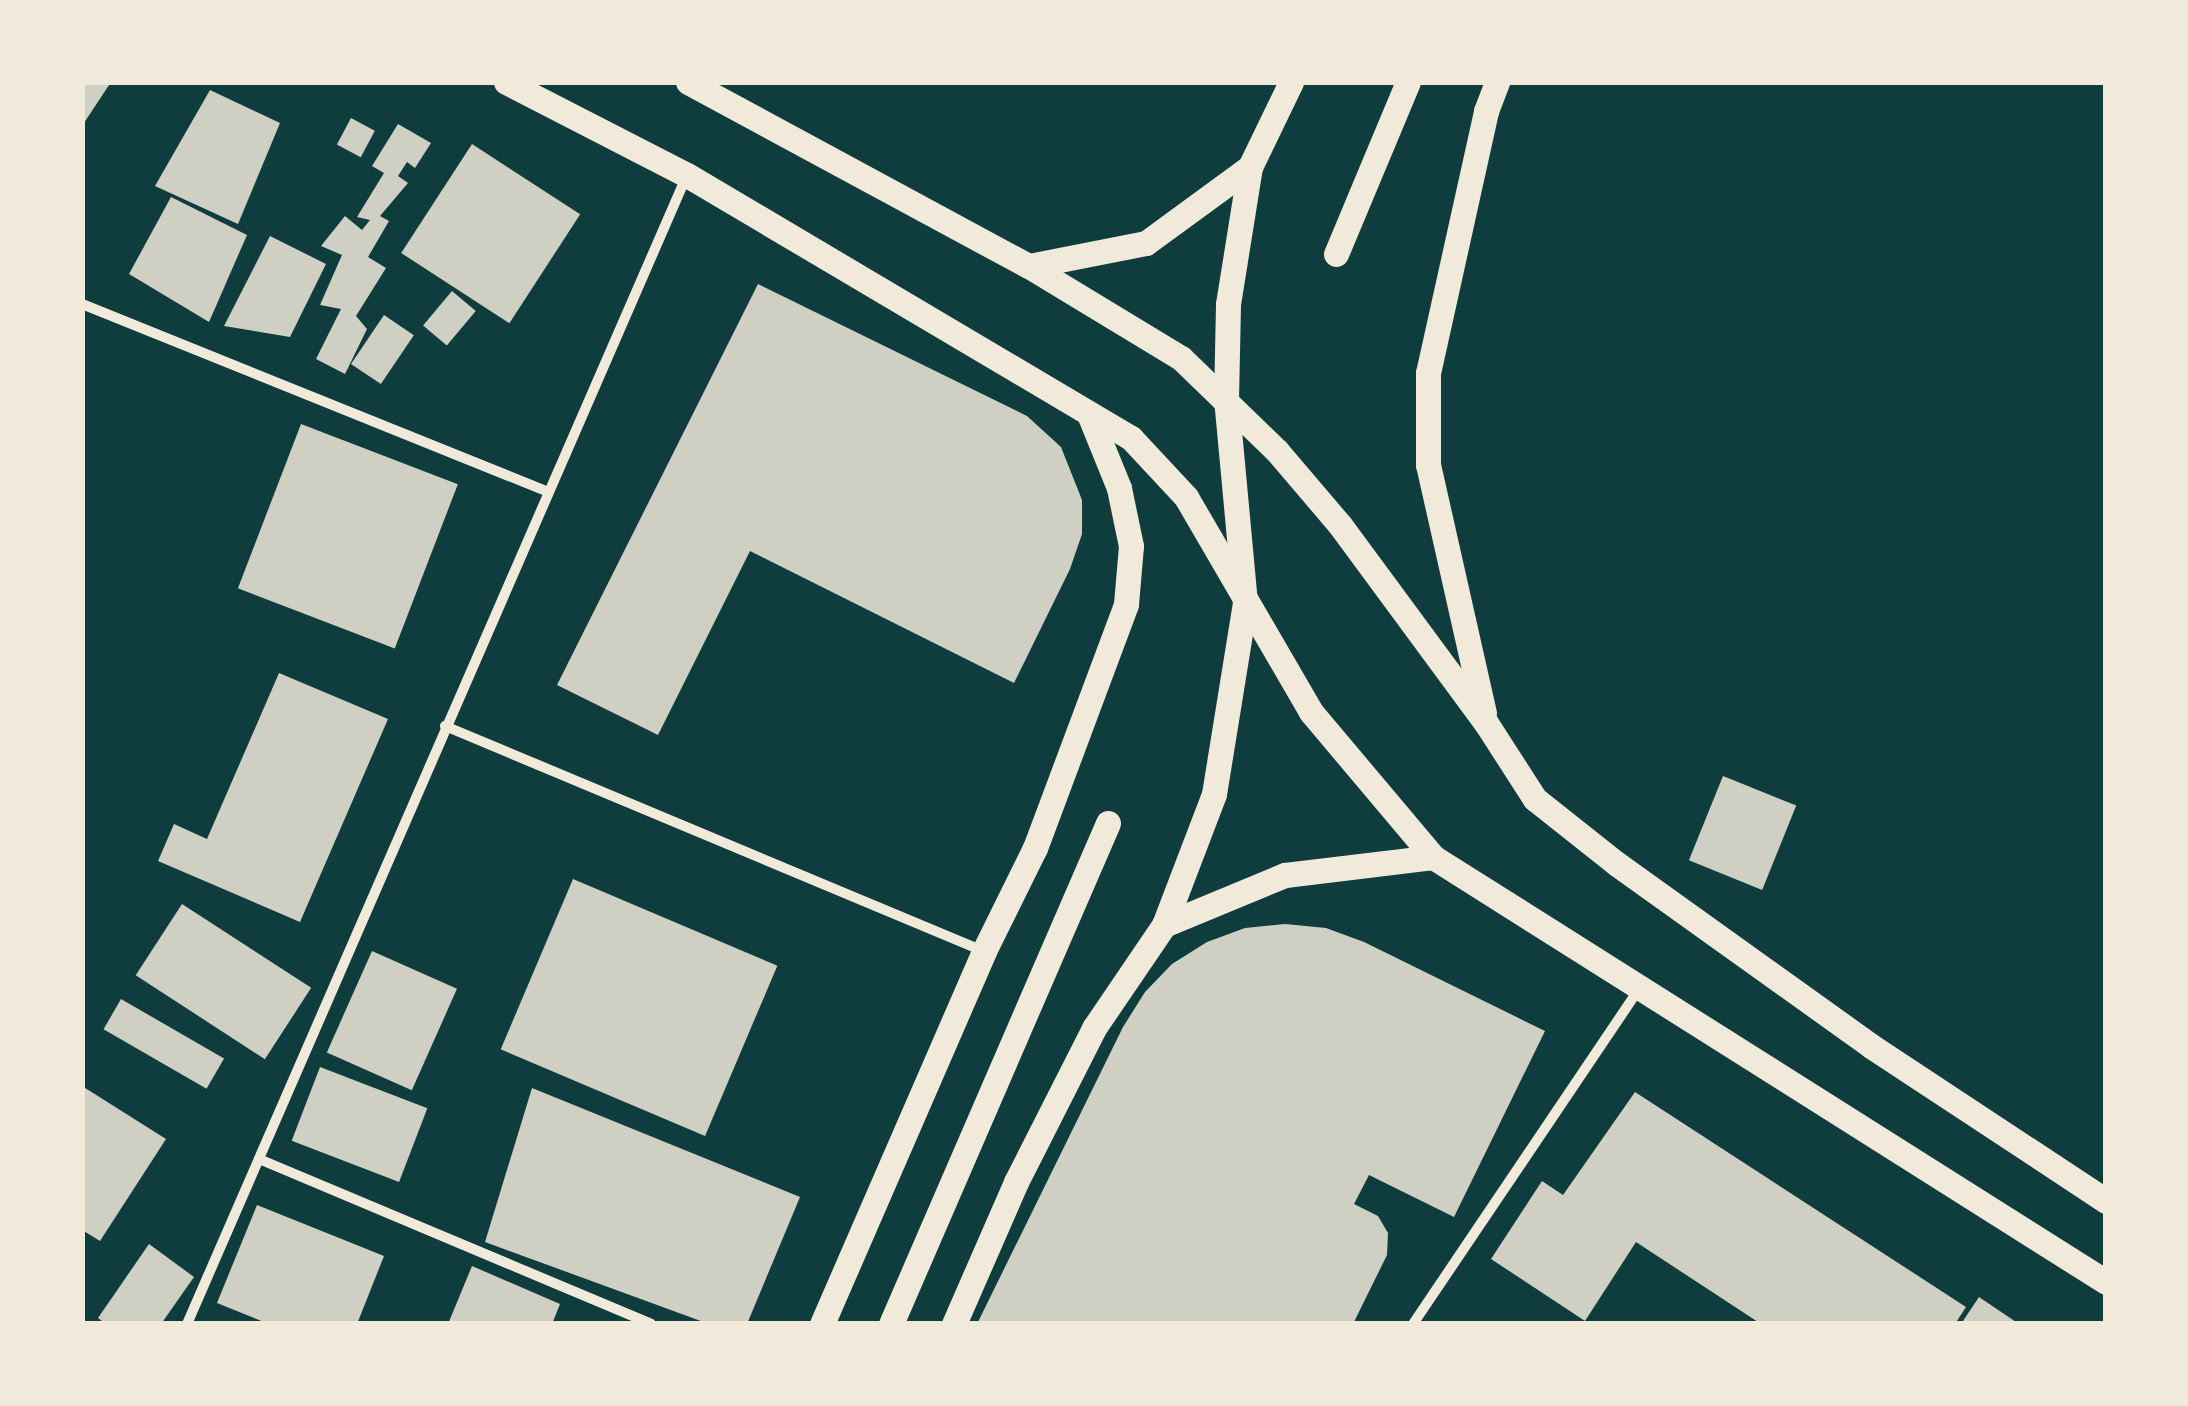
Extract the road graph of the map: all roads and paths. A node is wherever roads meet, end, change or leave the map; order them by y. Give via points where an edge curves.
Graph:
1 (506, 82) edge
2 (688, 82) edge
3 (1291, 82) edge
4 (1408, 82) edge
5 (1498, 82) edge
6 (1250, 166) junction
7 (687, 175) junction
8 (1336, 254) dead end
9 (1029, 266) junction
10 (82, 304) edge
11 (1226, 400) junction
12 (1090, 414) junction
13 (546, 491) junction
14 (1245, 603) junction
15 (1486, 723) junction
16 (445, 726) junction
17 (1108, 823) dead end
18 (1432, 857) junction
19 (1164, 925) junction
20 (984, 952) junction
21 (1640, 988) junction
22 (259, 1159) junction
23 (2106, 1201) edge
24 (2106, 1282) edge
25 (186, 1324) edge
26 (651, 1324) edge
27 (822, 1324) edge
28 (891, 1324) edge
29 (954, 1324) edge
30 (1413, 1324) edge

1 - 7 main road
2 - 9 main road
3 - 6 main road
4 - 8 main road
5 - 15 main road via 1428,374 1428,465
6 - 9 main road via 1146,242
6 - 11 main road via 1228,304
7 - 12 main road
7 - 13 street
9 - 11 main road via 1180,358
10 - 13 street
11 - 14 main road
11 - 15 main road via 1277,450
12 - 14 main road via 1131,438 1186,497
12 - 20 main road via 1132,546 1126,604 1035,848
13 - 16 street
14 - 18 main road via 1310,712
14 - 19 main road via 1214,794
15 - 23 main road via 1535,798 1617,864 1871,1046
16 - 20 street
16 - 22 street
17 - 28 main road
18 - 19 main road via 1285,875
18 - 21 main road
19 - 29 main road via 1094,1028
20 - 27 main road
21 - 24 main road
21 - 30 street
22 - 25 street
22 - 26 street

